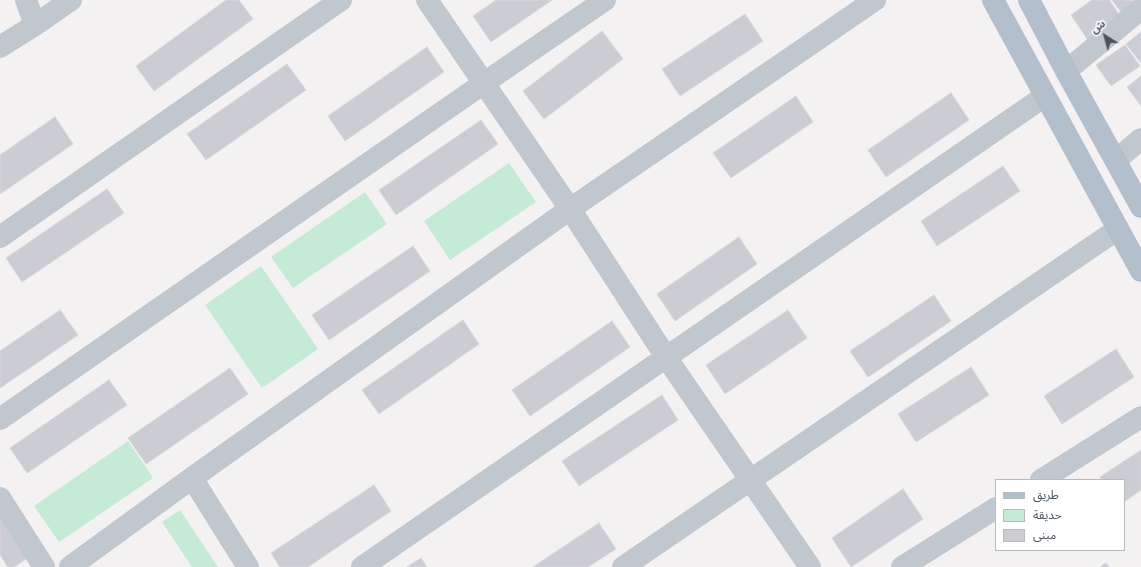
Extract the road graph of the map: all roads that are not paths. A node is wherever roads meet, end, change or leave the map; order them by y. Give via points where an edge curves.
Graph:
1 (26, 0) edge
2 (71, 0) edge
3 (340, 0) edge
4 (427, 0) edge
5 (605, 0) edge
6 (875, 0) edge
7 (993, 0) edge
8 (1029, 0) edge
9 (1141, 9) edge
10 (35, 25) junction
11 (0, 47) edge
12 (1066, 71) junction
13 (484, 83) junction
14 (1045, 96) junction
15 (1141, 139) edge
16 (1116, 160) junction
17 (1141, 207) edge
18 (570, 209) junction
19 (1118, 230) junction
20 (0, 237) edge
21 (1141, 271) edge
22 (666, 357) junction
23 (1141, 417) edge
24 (0, 419) edge
25 (192, 478) junction
26 (1043, 479) edge
27 (751, 480) junction
28 (0, 498) edge
29 (995, 509) edge
30 (44, 567) edge
31 (70, 567) edge
32 (248, 567) edge
33 (362, 567) edge
34 (623, 567) edge
35 (810, 567) edge
36 (902, 567) edge

1 - 10 street
2 - 10 street
3 - 20 street
4 - 13 street
5 - 13 street
6 - 18 street
7 - 14 main road
8 - 12 main road
9 - 12 street
10 - 11 street
12 - 16 main road
13 - 18 street
13 - 24 street
14 - 19 main road
14 - 22 street
15 - 16 street
16 - 17 main road
18 - 22 street
18 - 25 street
19 - 21 main road
19 - 27 street
22 - 27 street
22 - 33 street
23 - 26 street
25 - 31 street
25 - 32 street
27 - 34 street
27 - 35 street
28 - 30 street
29 - 36 street

